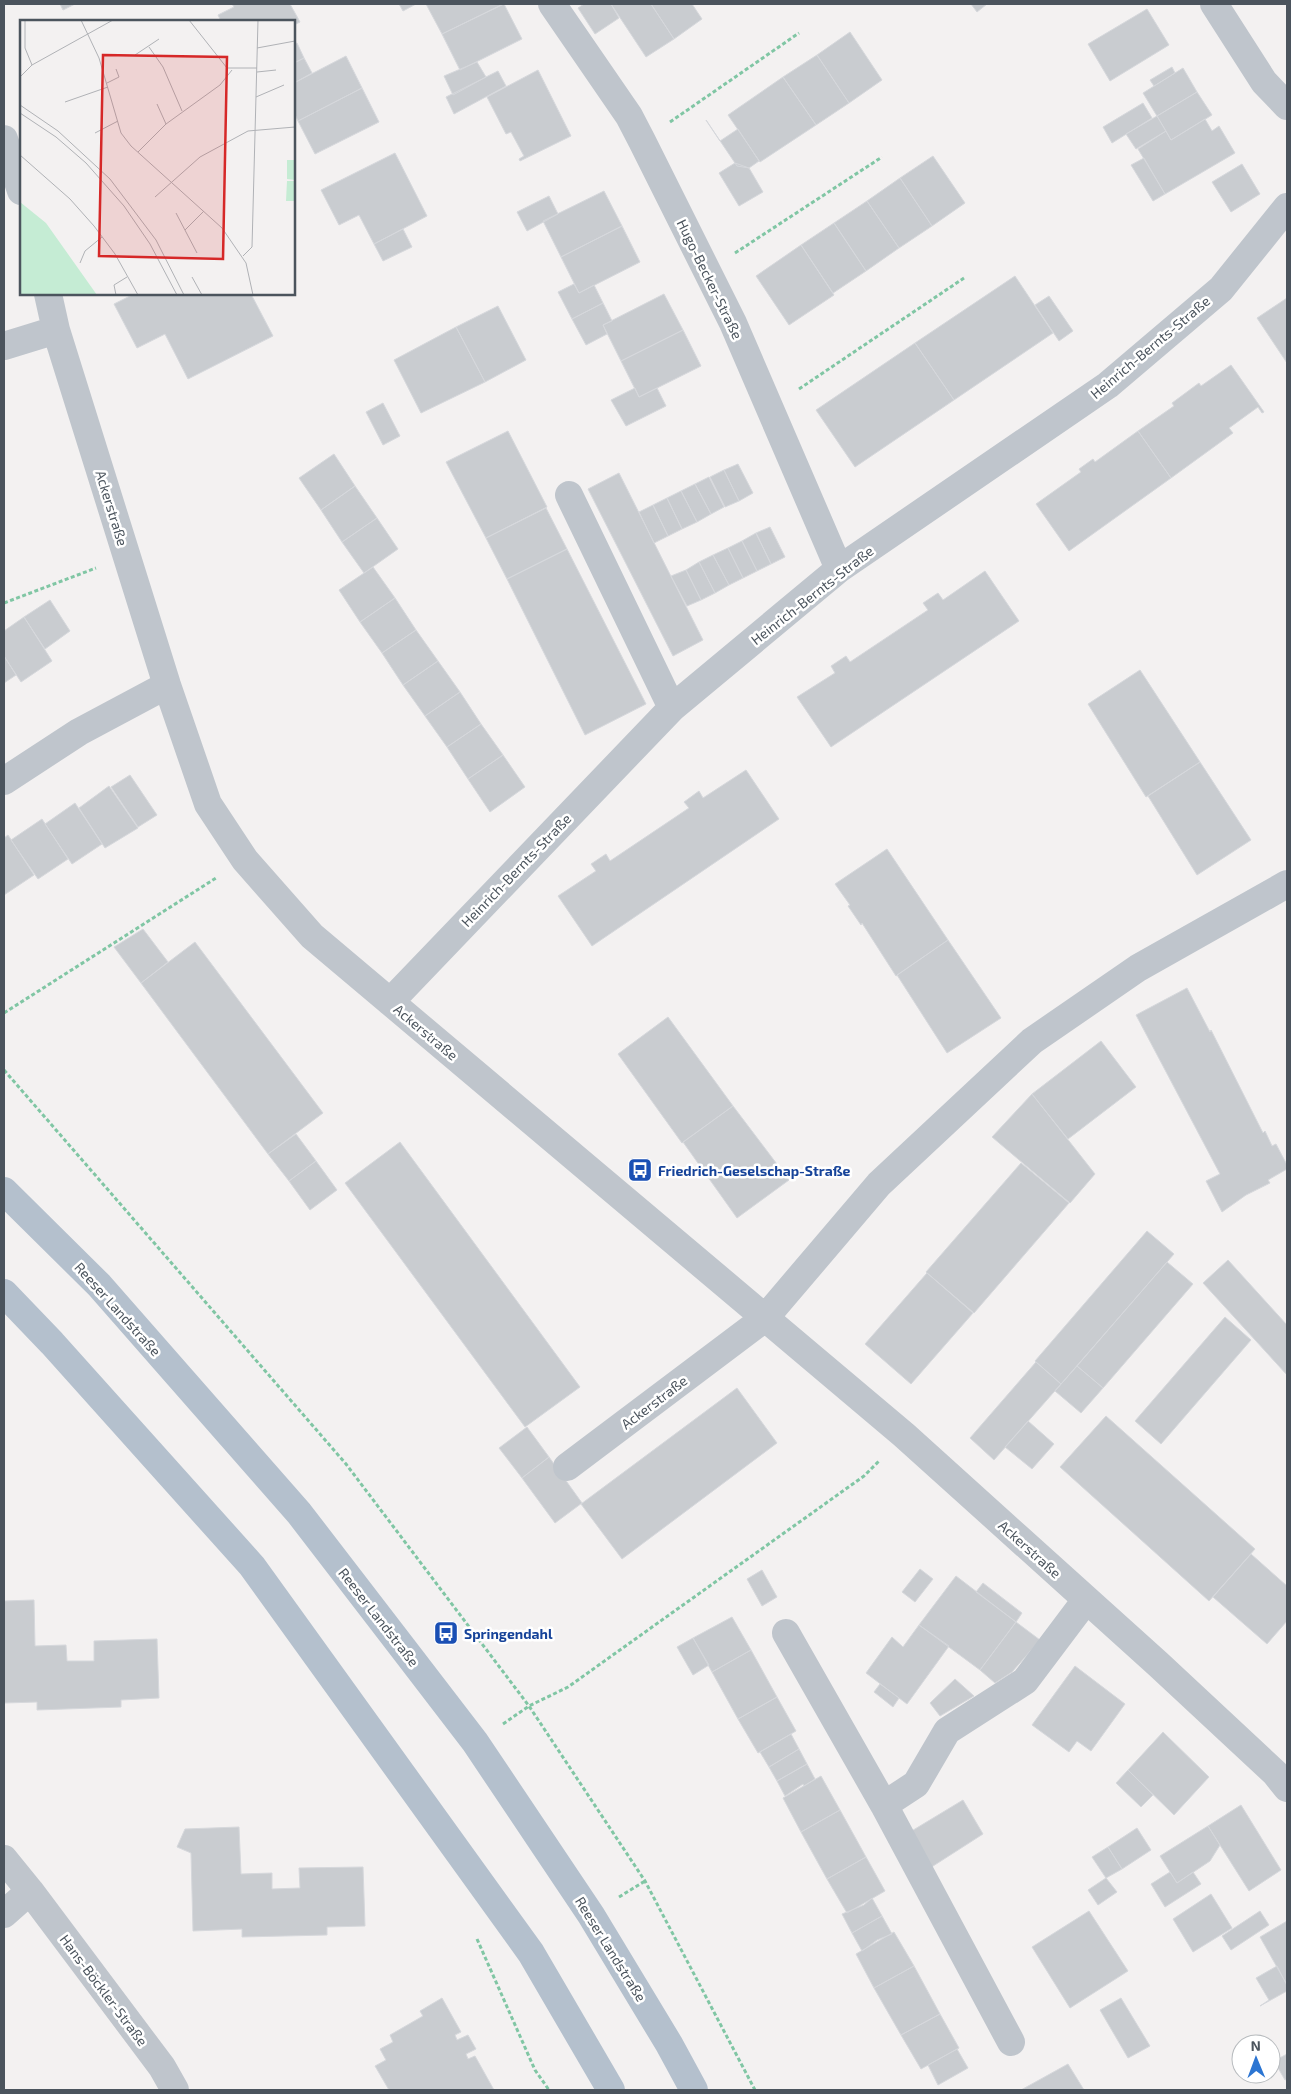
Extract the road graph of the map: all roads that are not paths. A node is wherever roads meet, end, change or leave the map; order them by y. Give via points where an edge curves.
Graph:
1 (552, 4) edge
2 (1214, 4) edge
3 (1287, 106) edge
4 (4, 139) edge
5 (20, 188) edge
6 (1287, 206) edge
7 (48, 295) edge
8 (56, 330) junction
9 (4, 346) edge
10 (569, 495) dead end
11 (839, 569) junction
12 (167, 686) junction
13 (672, 708) junction
14 (4, 781) edge
15 (1287, 884) edge
16 (390, 1002) junction
17 (4, 1191) edge
18 (4, 1293) edge
19 (766, 1318) junction
20 (567, 1467) dead end
21 (1086, 1600) junction
22 (786, 1633) dead end
23 (1287, 1788) edge
24 (884, 1805) junction
25 (4, 1859) edge
26 (30, 1891) junction
27 (4, 1914) edge
28 (1012, 2042) dead end
29 (175, 2090) edge
30 (611, 2090) edge
31 (694, 2090) edge

1 - 11 street, Hugo-Becker-Straße via 629,116 642,141 733,322
2 - 3 street via 1264,82
4 - 5 street
6 - 11 street, Heinrich-Bernts-Straße via 1220,288 1108,385
7 - 8 street, Ackerstraße
8 - 9 street
8 - 12 street, Ackerstraße
10 - 13 street
11 - 13 street, Heinrich-Bernts-Straße
12 - 14 street via 79,732
12 - 16 street, Ackerstraße via 208,804 245,860 312,936
13 - 16 street, Heinrich-Bernts-Straße
15 - 19 street via 1138,968 1032,1041 879,1184
16 - 19 street, Ackerstraße
17 - 31 main road, Reeser Landstraße via 99,1285 299,1513 476,1742 591,1915
18 - 30 main road via 252,1566 531,1953
19 - 20 street, Ackerstraße
19 - 21 street, Ackerstraße via 904,1435
21 - 23 street, Ackerstraße
21 - 24 street via 1025,1681 947,1731 916,1784
22 - 24 street
24 - 28 street
25 - 26 street, Hans-Böckler-Straße
26 - 27 street
26 - 29 street, Hans-Böckler-Straße via 162,2067

